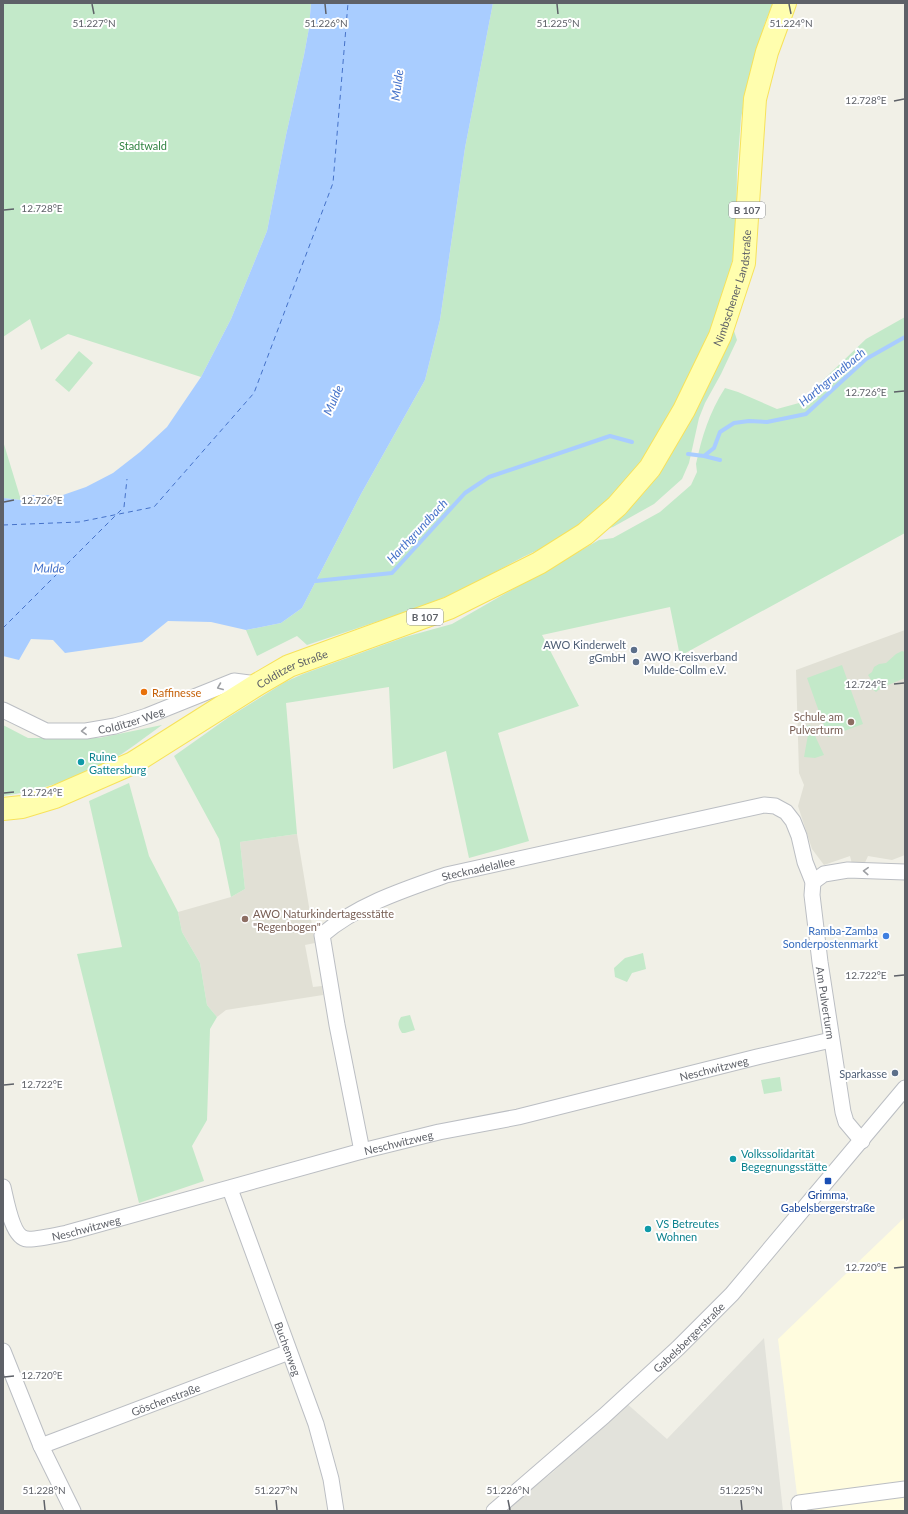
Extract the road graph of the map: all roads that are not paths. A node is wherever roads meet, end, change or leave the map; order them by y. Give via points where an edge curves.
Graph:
1 (785, 3) edge
2 (585, 534) joint
3 (258, 684) junction
4 (3, 710) edge
5 (3, 809) edge
6 (905, 872) edge
7 (813, 882) junction
8 (831, 1040) junction
9 (905, 1088) edge
10 (862, 1141) junction
11 (362, 1151) junction
12 (3, 1187) edge
13 (230, 1189) junction
14 (3, 1351) edge
15 (289, 1352) junction
16 (42, 1446) junction
17 (905, 1489) edge
18 (73, 1511) edge
19 (336, 1511) edge
20 (494, 1511) edge
21 (800, 1511) edge

1 - 2 main road, Nimbschener Landstraße / B 107 via 766,52 755,100 744,262 720,336 684,410 650,468 618,506
2 - 3 main road, Colditzer Straße / B 107 via 539,563 449,608 289,666
3 -> 4 street, Colditzer Weg via 234,681 147,716 86,732 46,731
3 - 5 main road, Colditzer Straße / B 107 via 133,763 55,797
6 -> 7 street via 848,870 824,874
7 - 8 street, Am Pulverturm via 812,895
7 - 11 street, Stecknadelallee via 792,821 786,812 775,806 764,805 446,875 406,889 335,924 322,935
8 - 10 street, Am Pulverturm via 846,1122
8 - 11 street, Neschwitzweg via 518,1117 439,1132
9 - 10 street, Gabelsbergerstraße
10 - 20 street, Gabelsbergerstraße via 738,1288 704,1323 604,1416
11 - 13 street, Neschwitzweg
12 - 13 street, Neschwitzweg via 14,1229 19,1236 26,1239 67,1233
13 - 15 street, Buchenweg
14 - 16 street
15 - 16 street, Göschenstraße
15 - 19 street, Buchenweg via 316,1424 331,1479
16 - 18 street
17 - 21 street via 799,1503

